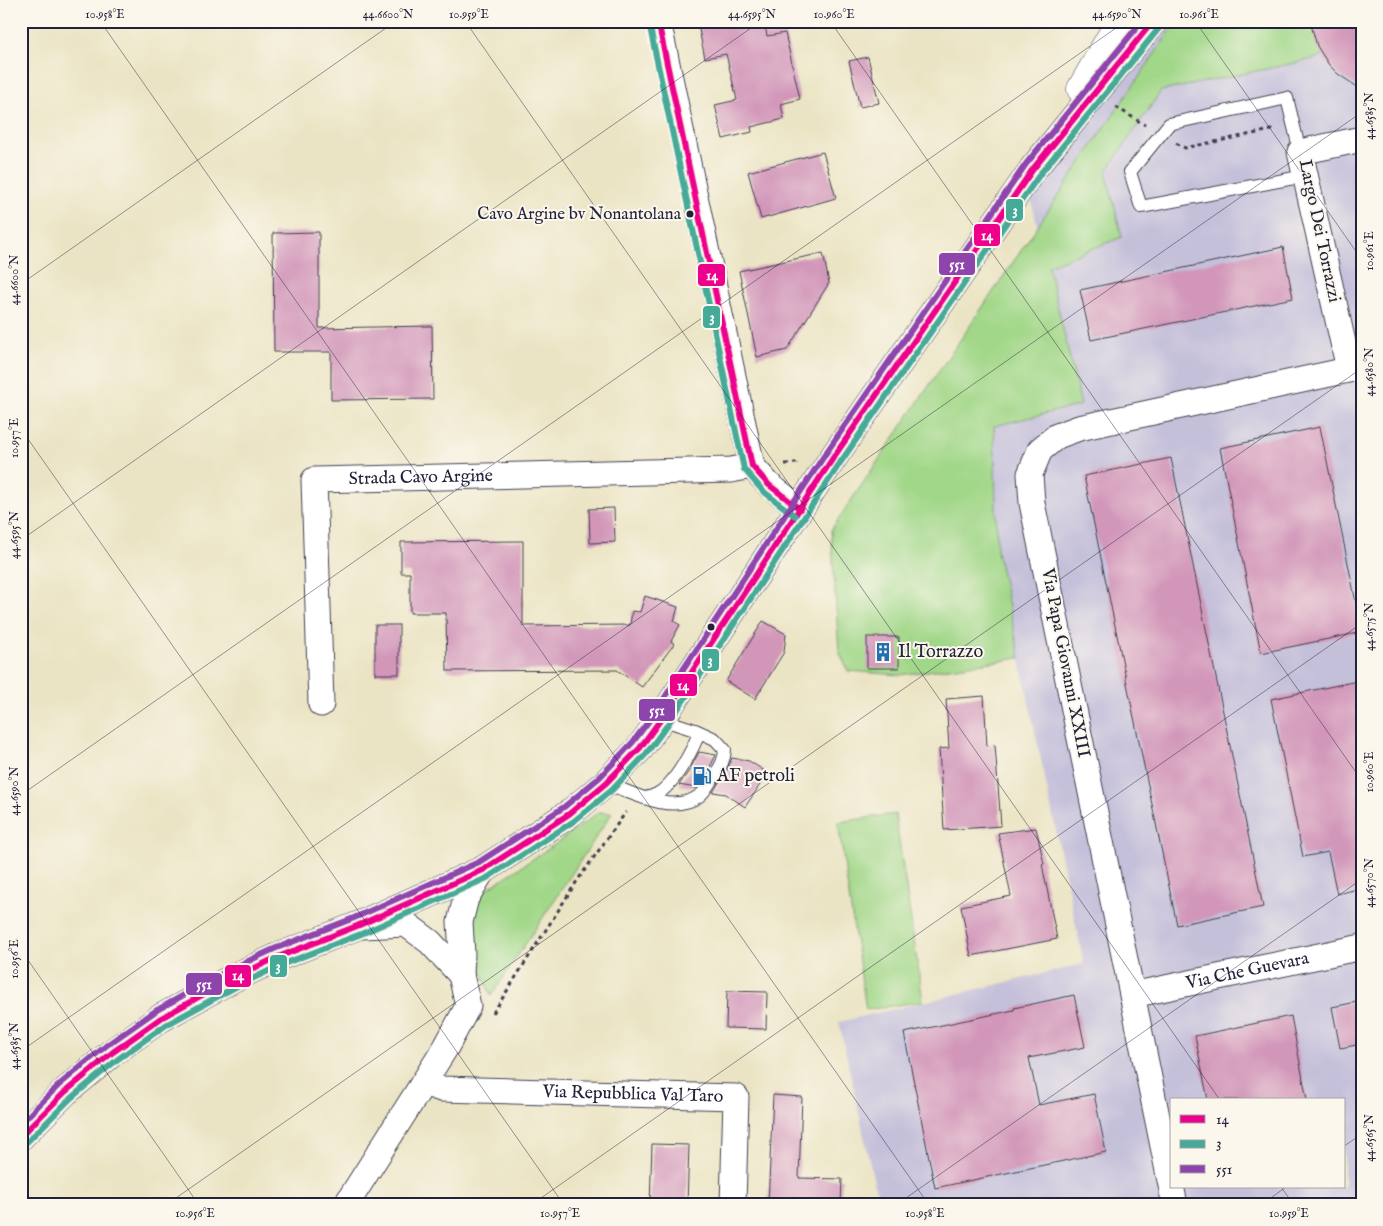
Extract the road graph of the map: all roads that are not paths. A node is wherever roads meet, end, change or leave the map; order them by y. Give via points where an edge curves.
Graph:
1 (658, 21) edge
2 (1120, 21) edge
3 (1153, 21) edge
4 (1362, 139) edge
5 (1041, 158) junction
6 (1303, 164) junction
7 (1355, 368) edge
8 (752, 466) junction
9 (800, 509) junction
10 (321, 704) dead end
11 (661, 719) junction
12 (699, 732) junction
13 (606, 783) junction
14 (642, 797) junction
15 (483, 870) junction
16 (357, 926) junction
17 (1362, 947) edge
18 (460, 974) junction
19 (1132, 995) junction
20 (423, 1083) junction
21 (21, 1136) edge
22 (1170, 1181) edge
23 (1172, 1188) edge
24 (346, 1205) edge
25 (733, 1205) edge
26 (1175, 1205) edge

1 - 8 street
2 - 5 main road
3 - 5 main road
4 - 6 street, Largo Dei Torrazzi
5 - 9 main road
6 - 6 lane via 1141,208 1130,172 1169,124 1287,98
6 - 7 street, Largo Dei Torrazzi
7 - 19 street, Via Papa Giovanni XXIII via 1079,428 1057,436 1040,450 1030,474 1034,513
8 - 9 street via 769,485
8 - 10 street, Strada Cavo Argine via 731,470 314,480
9 - 11 main road
11 - 12 lane
11 - 13 main road via 640,748
12 - 14 lane via 694,746 670,783 658,794
12 - 14 lane via 715,739 724,750 724,760 703,793 666,804
13 - 14 lane
13 - 15 main road via 570,814
15 - 16 main road
15 - 18 street via 466,898 460,922
16 - 18 street via 406,924 430,942
16 - 21 main road via 233,978 161,1018 65,1092
17 - 19 street, Via Che Guevara
18 - 20 street via 468,1006
19 - 22 street, Via Papa Giovanni XXIII
20 - 24 street
20 - 25 street, Via Repubblica Val Taro via 441,1089 736,1097
23 - 26 street, Via Papa Giovanni XXIII

